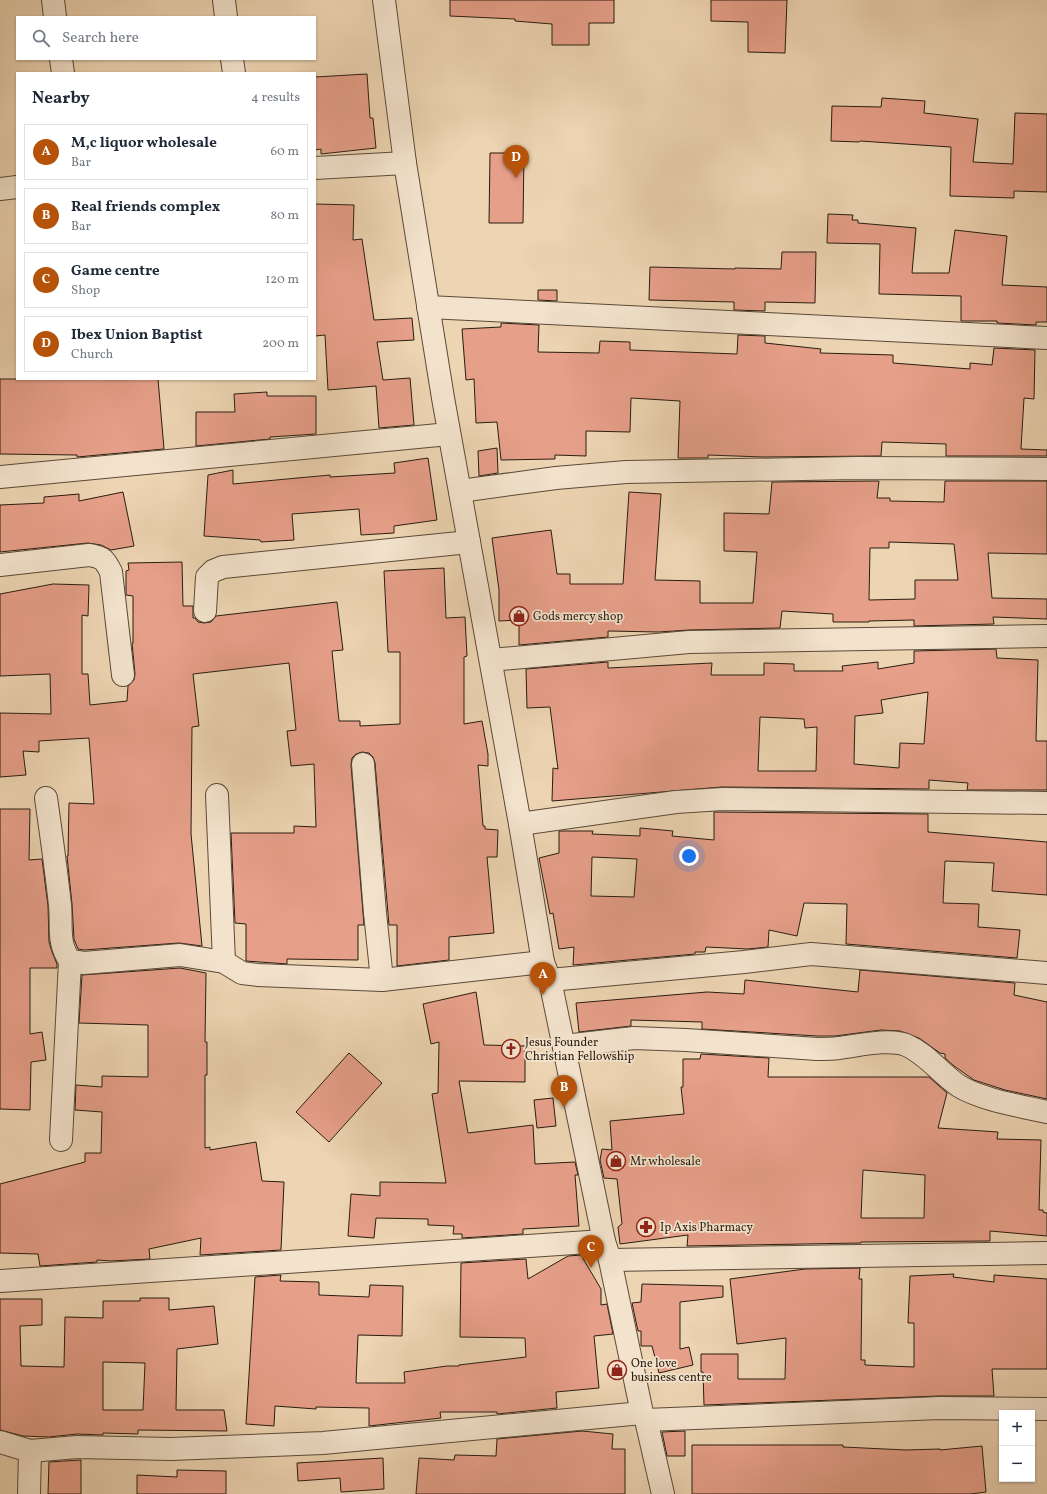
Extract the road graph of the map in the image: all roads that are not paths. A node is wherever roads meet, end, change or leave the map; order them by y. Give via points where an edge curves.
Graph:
1 (53, 0) edge
2 (224, 0) edge
3 (384, 0) edge
4 (56, 16) edge
5 (226, 16) edge
6 (61, 60) edge
7 (232, 60) edge
8 (63, 72) edge
9 (234, 72) edge
10 (405, 163) junction
11 (316, 168) edge
12 (16, 188) edge
13 (0, 189) edge
14 (428, 306) junction
15 (1047, 338) edge
16 (449, 434) junction
17 (1047, 470) edge
18 (0, 477) edge
19 (460, 491) junction
20 (469, 542) junction
21 (0, 565) edge
22 (205, 611) dead end
23 (1047, 636) edge
24 (491, 660) junction
25 (122, 675) dead end
26 (363, 764) dead end
27 (217, 795) dead end
28 (46, 798) dead end
29 (1047, 803) edge
30 (520, 824) junction
31 (70, 961) junction
32 (224, 962) junction
33 (547, 971) junction
34 (1047, 973) edge
35 (382, 980) junction
36 (564, 1046) junction
37 (1047, 1112) edge
38 (60, 1140) dead end
39 (607, 1250) junction
40 (1047, 1253) edge
41 (0, 1281) edge
42 (1047, 1409) edge
43 (644, 1417) junction
44 (0, 1442) edge
45 (30, 1451) junction
46 (29, 1494) edge
47 (663, 1494) edge

1 - 4 street
2 - 5 street
3 - 10 street
6 - 8 street
7 - 9 street
10 - 11 street
10 - 14 street
12 - 13 street
14 - 15 street
14 - 16 street
16 - 18 street
16 - 19 street
17 - 19 street via 856,468 626,472
19 - 20 street
20 - 22 street via 223,567 207,577
20 - 24 street
21 - 25 street via 89,554 99,556 106,562 111,572
23 - 24 street via 689,642
24 - 30 street
26 - 35 street
27 - 32 street
28 - 31 street via 60,906 60,936 63,952
29 - 30 street via 723,799 676,802
30 - 33 street
31 - 32 street via 84,963 180,955
31 - 38 street
32 - 35 street via 242,973 258,975
33 - 34 street via 744,962 811,954
33 - 35 street
33 - 36 street
36 - 37 street via 634,1038 818,1049 864,1044 905,1045 928,1059 960,1086 978,1095
36 - 39 street
39 - 40 street
39 - 41 street
39 - 43 street
42 - 43 street via 940,1408
43 - 45 street via 323,1443 171,1449 77,1447
43 - 47 street
44 - 45 street
45 - 46 street

